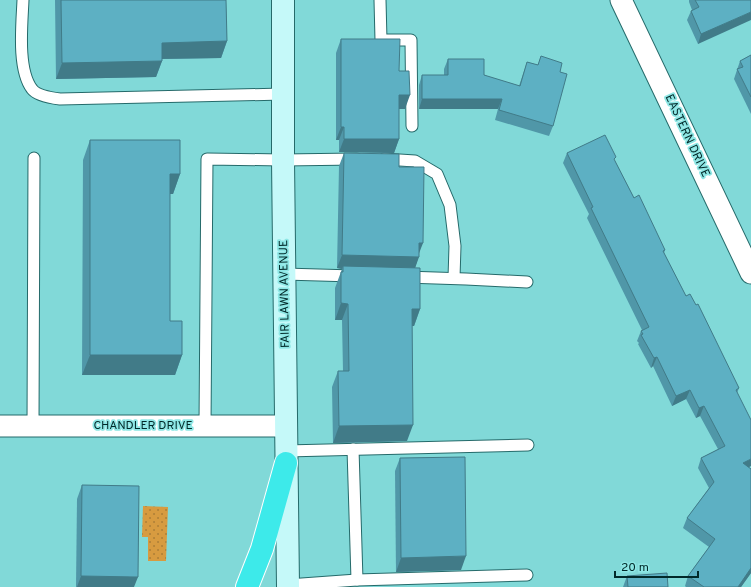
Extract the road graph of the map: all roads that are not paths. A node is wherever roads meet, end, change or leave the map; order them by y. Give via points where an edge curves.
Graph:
1 (23, 0) edge
2 (283, 0) edge
3 (380, 0) edge
4 (622, 0) edge
5 (283, 94) junction
6 (412, 126) dead end
7 (34, 158) dead end
8 (283, 160) junction
9 (751, 273) edge
10 (284, 274) junction
11 (368, 276) edge
12 (392, 277) edge
13 (454, 278) junction
14 (527, 282) dead end
15 (0, 426) edge
16 (33, 426) junction
17 (205, 426) junction
18 (286, 426) junction
19 (528, 445) dead end
20 (353, 449) junction
21 (286, 457) junction
22 (527, 575) dead end
23 (357, 580) junction
24 (288, 586) edge
25 (247, 587) edge

1 - 5 lane via 24,73 32,90 48,98
2 - 5 main road, FAIR LAWN AVENUE
3 - 6 lane via 377,40 411,40
4 - 9 street, EASTERN DRIVE
5 - 8 main road, FAIR LAWN AVENUE
7 - 16 lane
8 - 10 main road, FAIR LAWN AVENUE
8 - 13 lane via 415,161 437,174 450,205 455,246
8 - 17 lane via 207,159
10 - 11 lane
10 - 18 main road, FAIR LAWN AVENUE
12 - 13 lane
13 - 14 lane
15 - 16 street, CHANDLER DRIVE
16 - 17 street, CHANDLER DRIVE
17 - 18 street, CHANDLER DRIVE
18 - 21 main road, FAIR LAWN AVENUE
19 - 20 lane
20 - 21 lane
20 - 23 lane
21 - 24 main road, FAIR LAWN AVENUE
21 - 25 highway via 262,549
22 - 23 lane
23 - 24 lane

